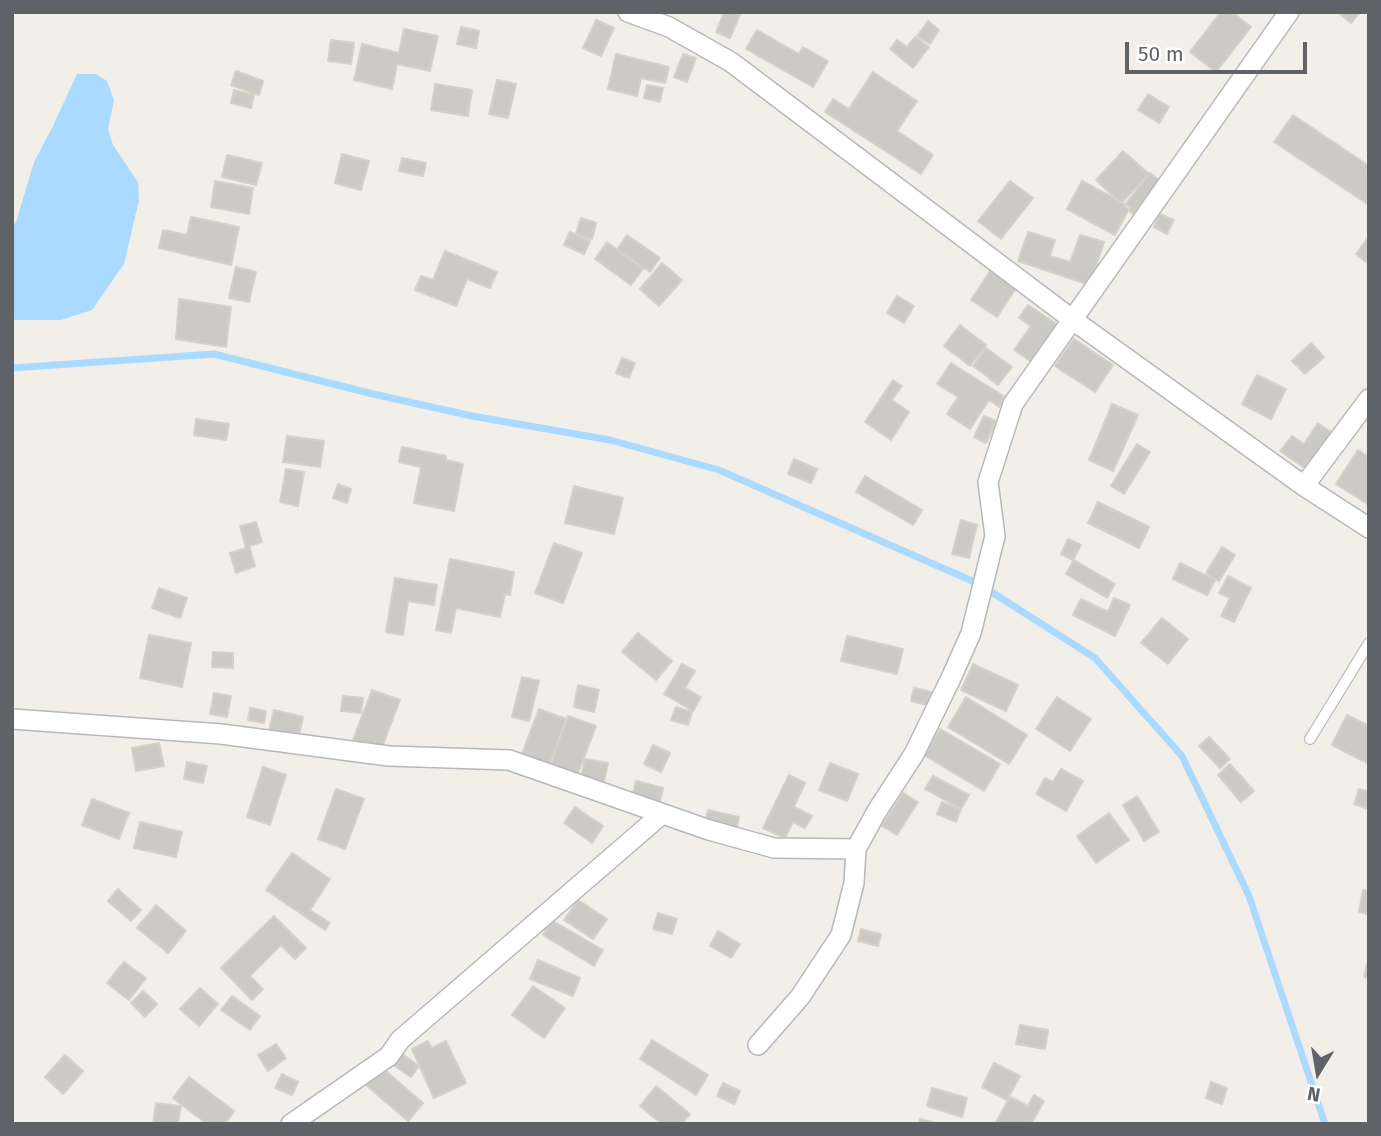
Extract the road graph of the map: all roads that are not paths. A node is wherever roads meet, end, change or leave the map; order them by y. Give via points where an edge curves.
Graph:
1 (628, 12) edge
2 (1289, 12) edge
3 (1073, 320) junction
4 (1369, 399) edge
5 (1304, 486) junction
6 (1369, 528) edge
7 (1369, 643) edge
8 (12, 719) edge
9 (1310, 738) dead end
10 (662, 814) junction
11 (856, 849) junction
12 (758, 1045) dead end
13 (291, 1124) edge

1 - 3 street via 669,27 731,62
2 - 3 street
3 - 5 street
3 - 11 street via 1013,404 988,482 995,536 971,633 914,754
4 - 5 street
5 - 6 street
7 - 9 lane
8 - 10 street via 221,734 389,756 509,760
10 - 11 street via 774,848
10 - 13 street via 400,1040 389,1056
11 - 12 street via 854,883 841,935 800,997

